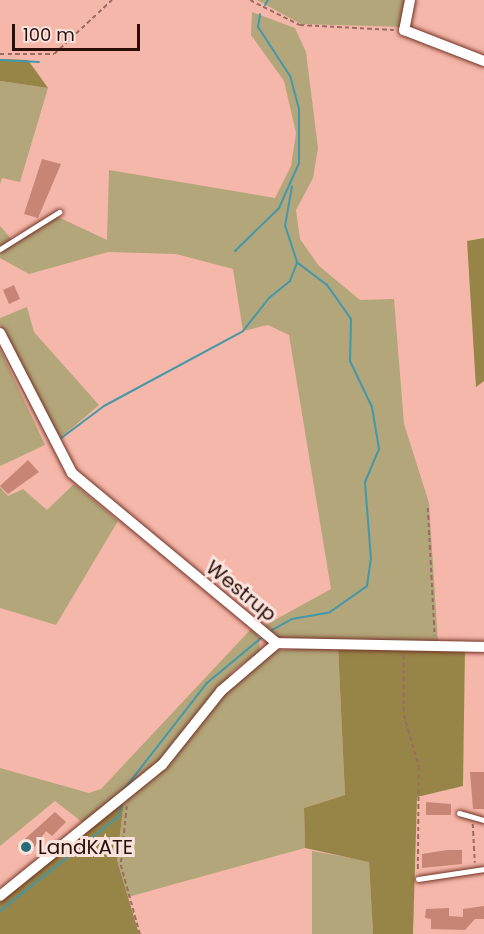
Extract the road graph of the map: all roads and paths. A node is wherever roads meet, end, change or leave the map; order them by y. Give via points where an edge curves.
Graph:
1 (112, 0) edge
2 (250, 0) edge
3 (410, 0) edge
4 (404, 30) junction
5 (0, 54) edge
6 (484, 62) edge
7 (59, 212) dead end
8 (0, 249) edge
9 (0, 333) edge
10 (429, 508) dead end
11 (277, 643) junction
12 (404, 645) junction
13 (436, 646) junction
14 (484, 647) edge
15 (124, 796) junction
16 (459, 813) dead end
17 (474, 820) junction
18 (484, 820) edge
19 (474, 869) junction
20 (484, 869) edge
21 (418, 879) joint
22 (0, 896) edge
23 (140, 934) edge

1 - 5 path via 54,54
2 - 4 path via 300,25
3 - 4 street
4 - 6 street
7 - 8 lane
9 - 11 street, Westrup via 72,474
10 - 13 path
11 - 12 street
11 - 15 street, Westrup via 220,691 162,765
12 - 13 street
12 - 21 path via 404,715 419,767
13 - 14 street
15 - 22 street, Westrup
15 - 23 path via 129,816 120,866
16 - 17 lane
17 - 18 lane
17 - 19 path
19 - 20 lane
19 - 21 lane

